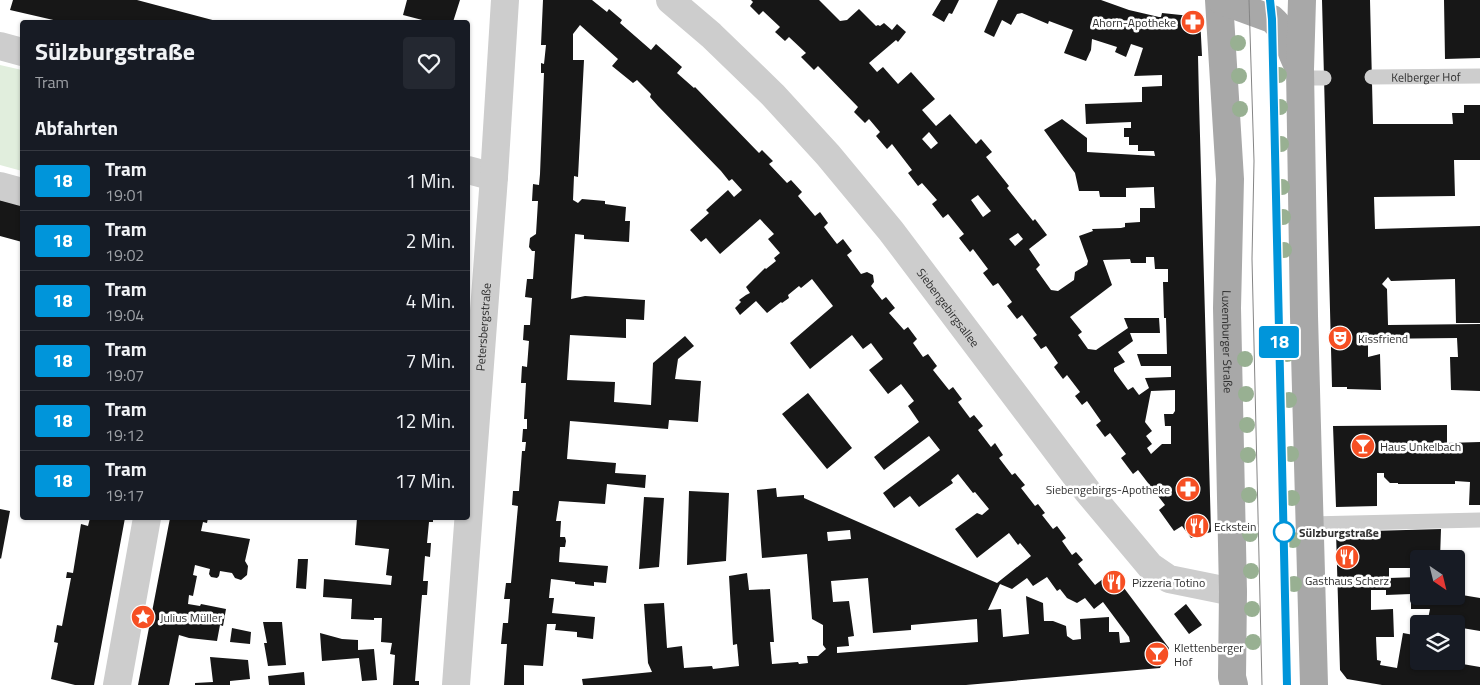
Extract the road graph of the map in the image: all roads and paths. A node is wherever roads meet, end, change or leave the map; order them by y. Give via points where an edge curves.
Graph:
1 (504, 0) edge
2 (670, 0) edge
3 (1220, 0) edge
4 (1302, 0) edge
5 (0, 46) edge
6 (20, 51) edge
7 (1308, 75) junction
8 (1480, 76) edge
9 (1372, 77) dead end
10 (470, 171) edge
11 (494, 177) junction
12 (0, 186) edge
13 (20, 191) edge
14 (470, 498) edge
15 (147, 520) edge
16 (468, 520) edge
17 (1480, 520) edge
18 (1310, 524) junction
19 (1233, 592) junction
20 (117, 685) edge
21 (456, 685) edge
22 (1234, 685) edge
23 (1314, 685) edge

1 - 11 street, Petersbergstraße
2 - 19 street, Siebengebirgsallee via 773,95 828,155 902,246 1088,492 1150,566 1169,579
3 - 7 main road via 1272,19 1286,35 1291,53
3 - 19 main road, Luxemburger Straße via 1230,179 1227,308
4 - 7 main road
5 - 6 street
7 - 18 main road via 1304,316
8 - 9 lane, Kelberger Hof
10 - 11 street
11 - 14 street, Petersbergstraße
12 - 13 street
15 - 20 street
16 - 21 street, Petersbergstraße
17 - 18 lane
18 - 23 main road
19 - 22 main road, Luxemburger Straße

